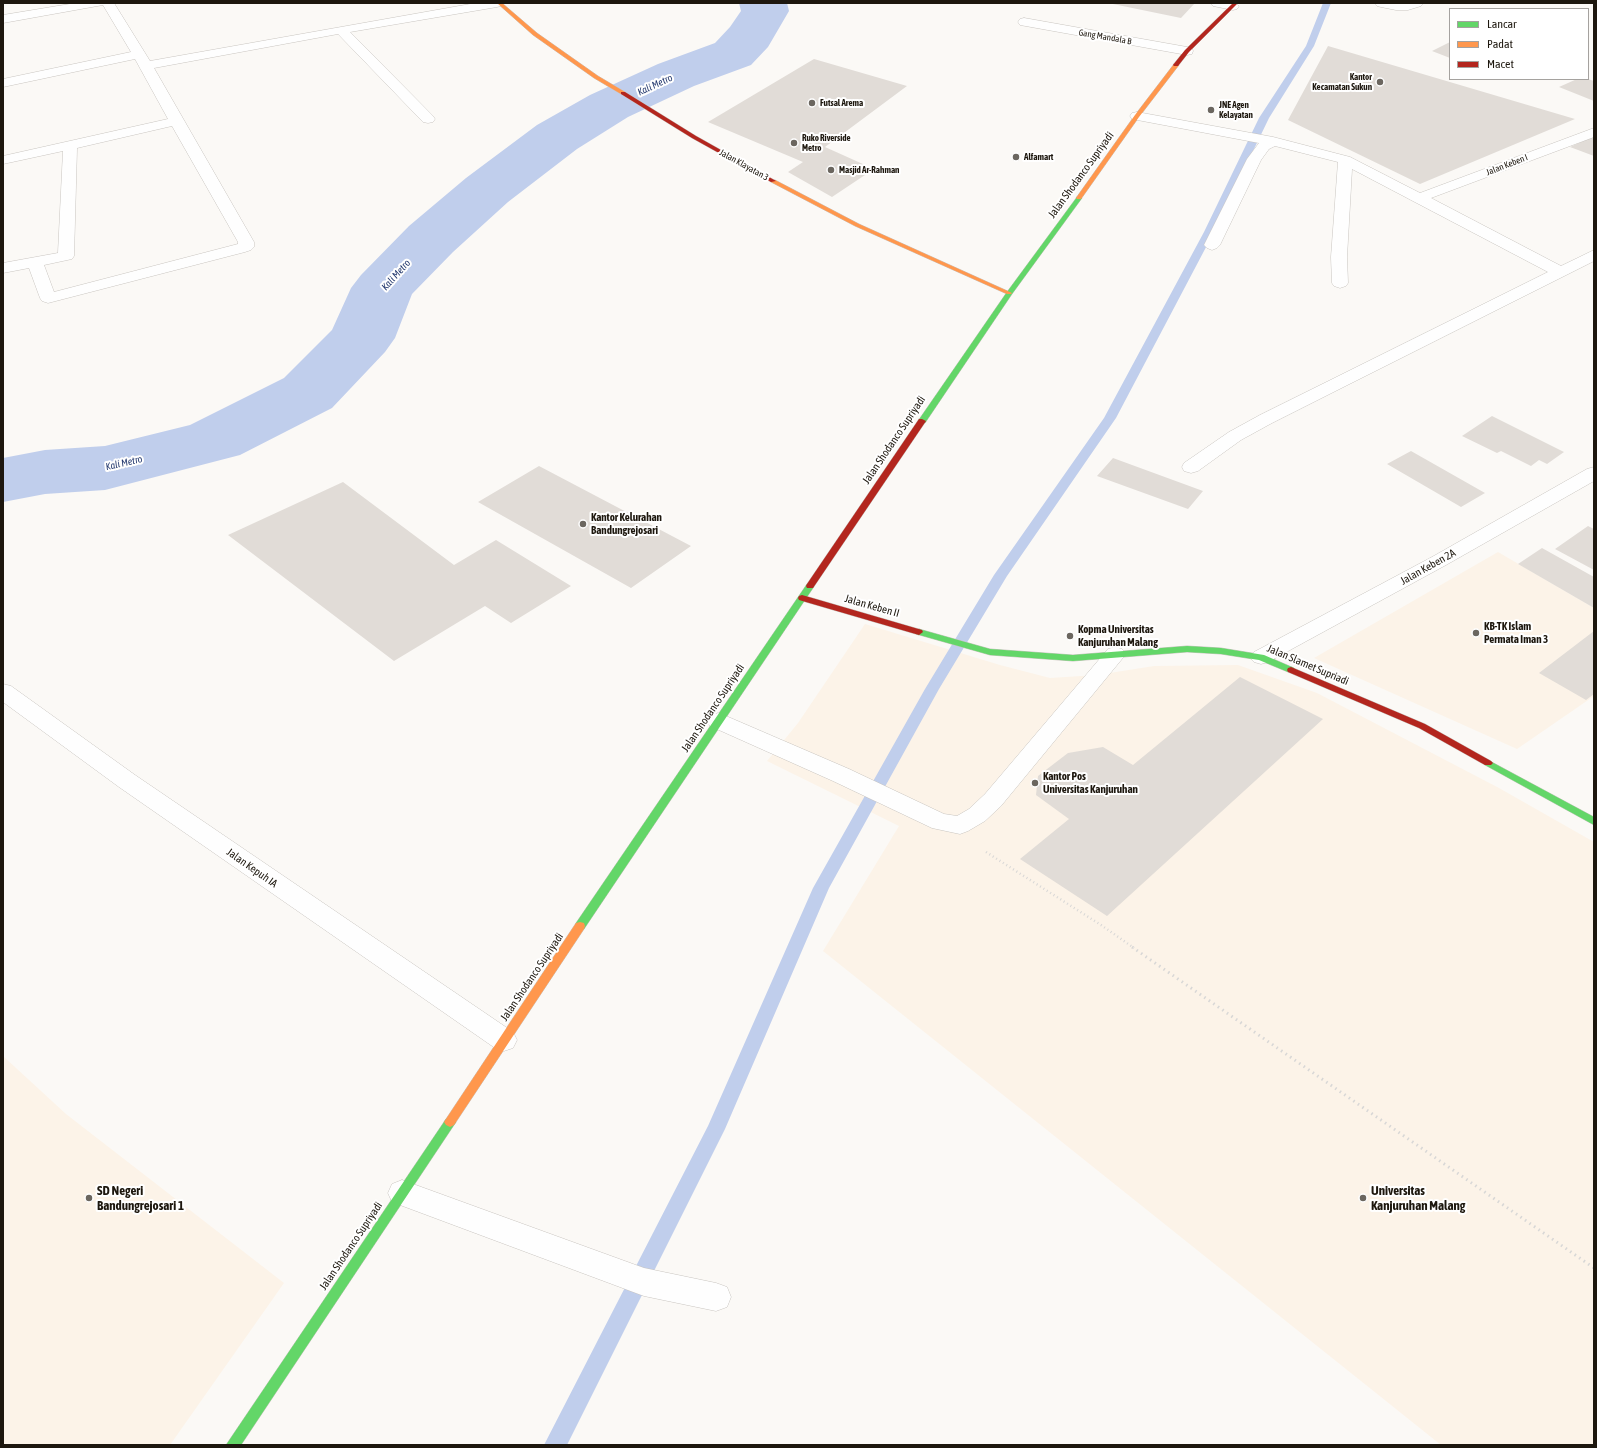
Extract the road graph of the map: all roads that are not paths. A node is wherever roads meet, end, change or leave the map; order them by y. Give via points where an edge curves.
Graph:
1 (98, 3) edge
2 (108, 3) edge
3 (498, 3) edge
4 (1217, 3) edge
5 (1381, 3) edge
6 (1417, 3) edge
7 (1234, 5) edge
8 (3, 19) edge
9 (1024, 22) dead end
10 (341, 30) junction
11 (1187, 51) junction
12 (138, 54) junction
13 (146, 66) junction
14 (3, 83) edge
15 (1137, 116) junction
16 (428, 119) dead end
17 (176, 121) junction
18 (1594, 132) edge
19 (1270, 140) junction
20 (70, 145) junction
21 (3, 160) edge
22 (1345, 160) junction
23 (1419, 198) junction
24 (1212, 245) dead end
25 (1594, 255) edge
26 (35, 262) junction
27 (3, 268) edge
28 (1559, 271) junction
29 (1340, 283) dead end
30 (1009, 293) junction
31 (1191, 467) dead end
32 (1594, 473) edge
33 (802, 598) junction
34 (936, 638) joint
35 (1115, 654) junction
36 (1261, 657) junction
37 (3, 691) edge
38 (718, 721) junction
39 (1594, 821) edge
40 (504, 1040) junction
41 (402, 1193) junction
42 (716, 1297) dead end
43 (233, 1445) edge

1 - 8 street
2 - 12 street
3 - 10 street
3 - 30 main road, Jalan Klayatan 3 via 535,34 596,77 694,137 857,225
4 - 7 street
5 - 6 street via 1396,6
7 - 11 main road, Jalan Shodanco Supriyadi
9 - 11 street, Gang Mandala B
10 - 13 street
10 - 16 street
11 - 15 main road, Jalan Shodanco Supriyadi
12 - 13 street
12 - 14 street
13 - 17 street
15 - 19 street
15 - 30 main road, Jalan Shodanco Supriyadi
17 - 20 street
17 - 26 street via 246,242 246,247 48,298
18 - 23 street, Jalan Keben I
19 - 22 street
19 - 24 street via 1254,159
20 - 21 street
20 - 26 street via 66,256
22 - 23 street
22 - 29 street via 1338,257
23 - 28 street
25 - 28 street
26 - 27 street
28 - 31 street via 1266,419 1235,436
30 - 33 main road, Jalan Shodanco Supriyadi
32 - 36 street, Jalan Keben 2A via 1439,562
33 - 34 main road, Jalan Keben II
33 - 38 main road, Jalan Shodanco Supriyadi
34 - 35 main road, Jalan Slamet Supriadi via 990,652 1073,658
35 - 36 main road, Jalan Slamet Supriadi via 1187,649
35 - 38 street via 994,800 977,815 960,825 940,822 842,775
36 - 39 main road, Jalan Slamet Supriadi via 1422,726
37 - 40 street, Jalan Kepuh IA via 127,781
38 - 40 main road, Jalan Shodanco Supriyadi
40 - 41 main road, Jalan Shodanco Supriyadi
41 - 42 street via 644,1282
41 - 43 main road, Jalan Shodanco Supriyadi

